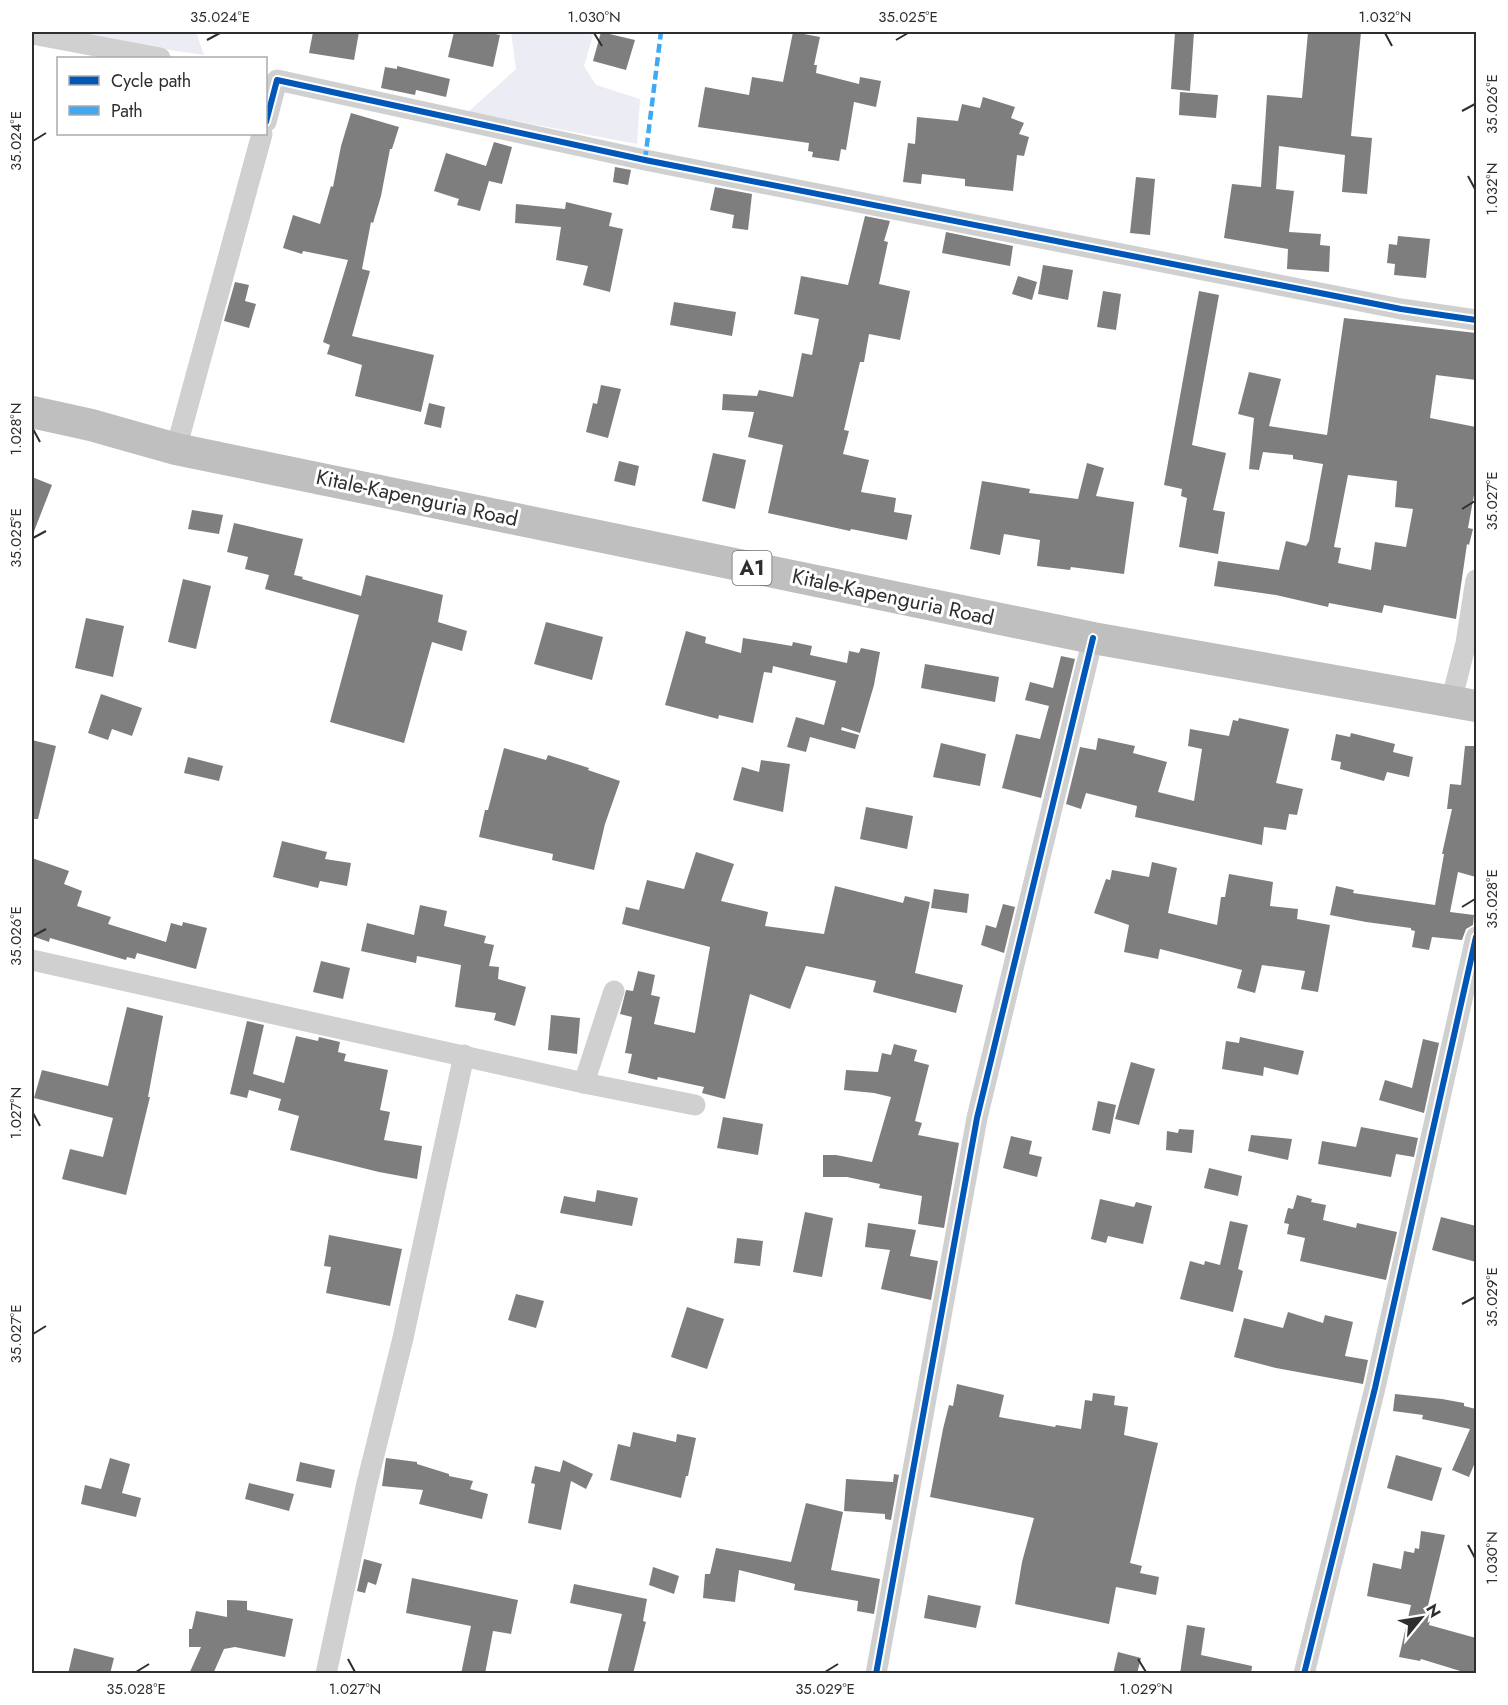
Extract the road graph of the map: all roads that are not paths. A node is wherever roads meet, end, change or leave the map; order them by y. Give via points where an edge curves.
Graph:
1 (32, 34) edge
2 (155, 57) edge
3 (271, 79) edge
4 (267, 113) edge
5 (262, 135) edge
6 (1476, 320) edge
7 (32, 412) edge
8 (176, 449) junction
9 (1476, 580) edge
10 (1093, 638) junction
11 (1464, 704) edge
12 (1476, 938) edge
13 (32, 960) edge
14 (614, 991) dead end
15 (464, 1056) junction
16 (584, 1083) junction
17 (694, 1106) dead end
18 (326, 1674) edge
19 (876, 1674) edge
20 (1304, 1674) edge

1 - 2 street
3 - 4 street
3 - 6 street via 645,160 1401,309
5 - 8 street
7 - 8 highway, Kitale-Kapenguria Road / A1 via 91,424
8 - 10 highway, Kitale-Kapenguria Road / A1
9 - 11 street via 1466,643
10 - 11 highway, Kitale-Kapenguria Road / A1
10 - 19 street via 976,1118
12 - 20 street via 1375,1388
13 - 15 street
14 - 16 street
15 - 16 street
15 - 18 street
16 - 17 street

